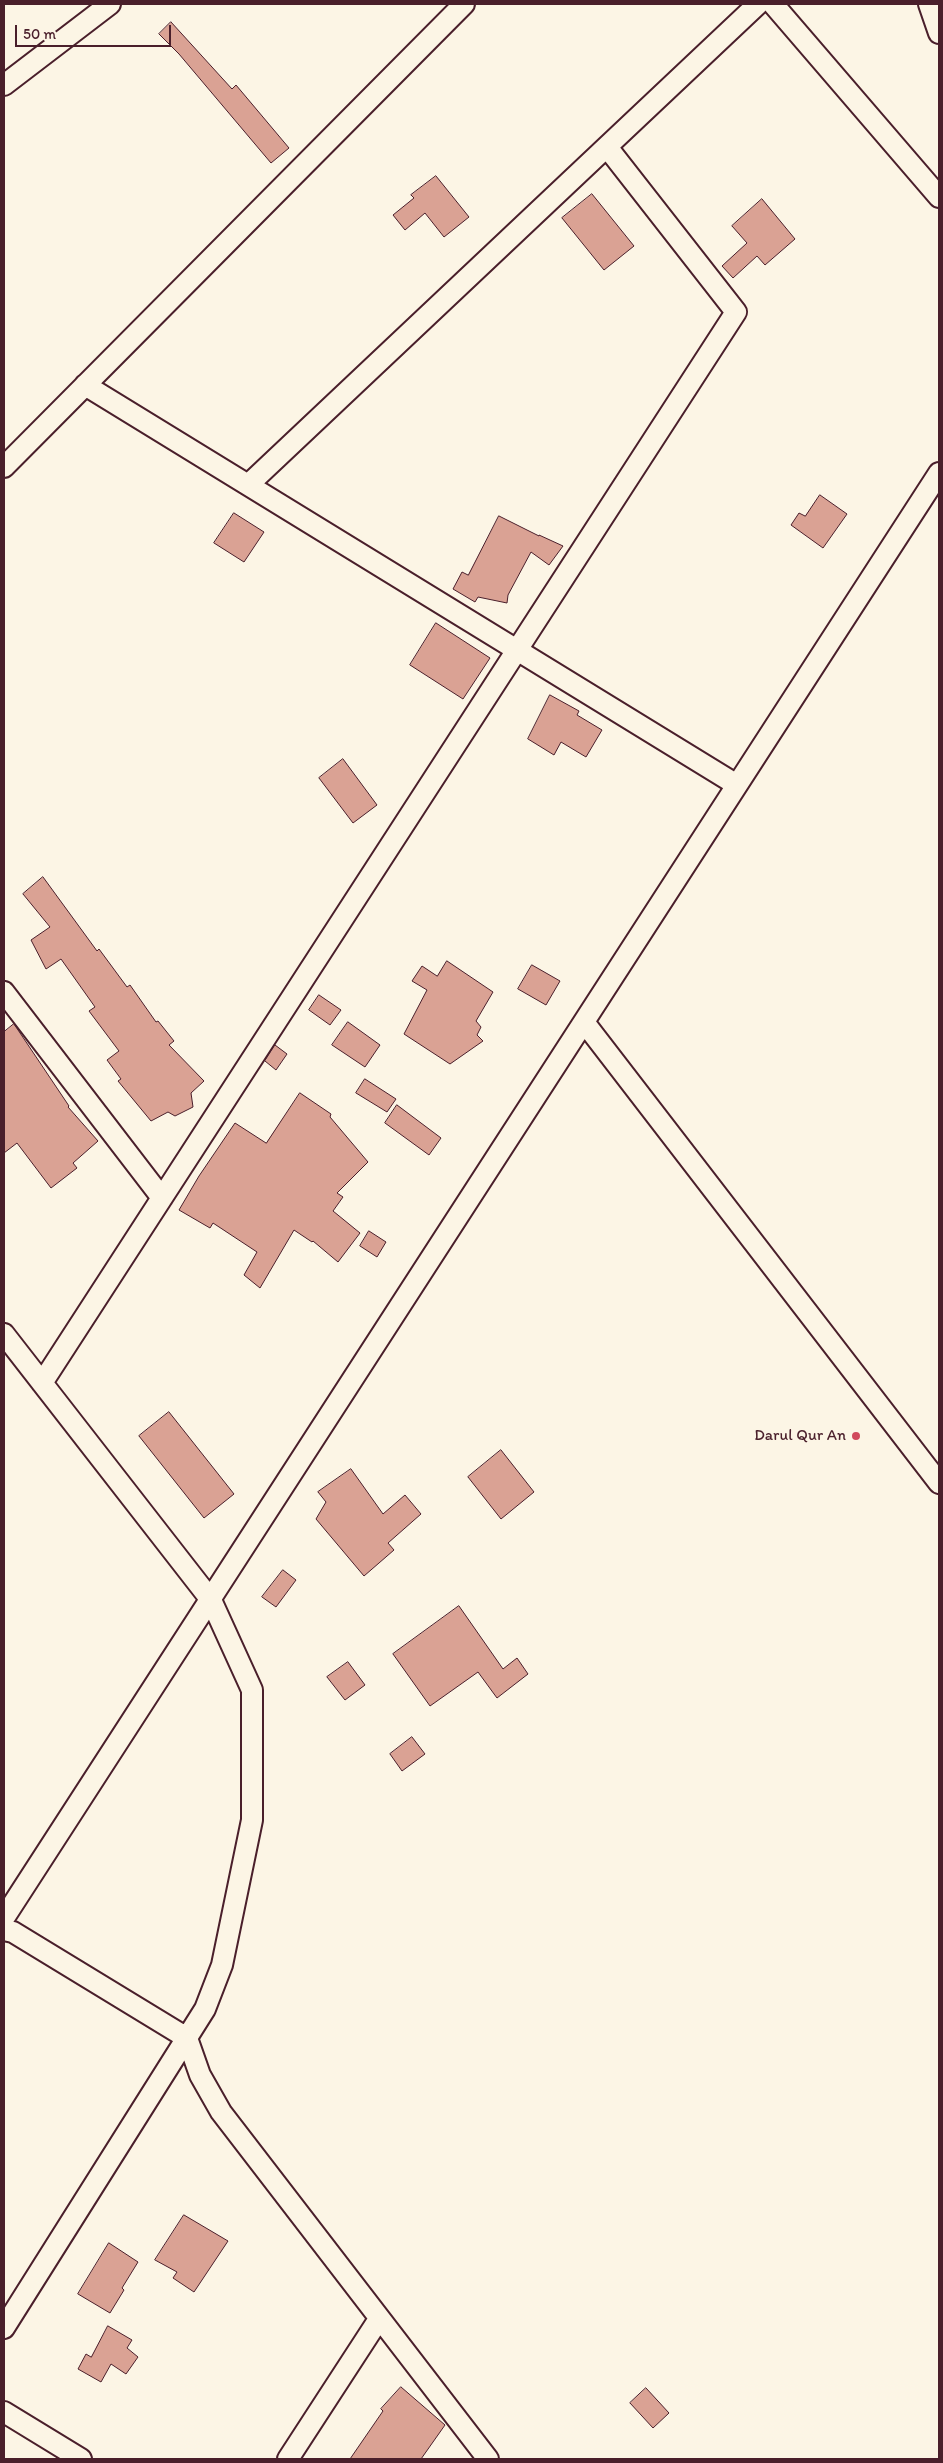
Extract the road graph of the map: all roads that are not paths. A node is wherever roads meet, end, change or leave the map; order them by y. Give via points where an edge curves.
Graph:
1 (110, 4) edge
2 (464, 4) edge
3 (758, 4) edge
4 (773, 4) edge
5 (929, 4) edge
6 (939, 32) edge
7 (4, 85) edge
8 (607, 147) junction
9 (939, 197) edge
10 (85, 385) junction
11 (4, 467) edge
12 (939, 473) edge
13 (248, 485) junction
14 (517, 650) junction
15 (738, 785) junction
16 (4, 992) edge
17 (584, 1022) junction
18 (162, 1198) junction
19 (4, 1334) edge
20 (42, 1383) junction
21 (939, 1483) edge
22 (210, 1600) junction
23 (4, 1918) edge
24 (4, 1930) edge
25 (187, 2038) junction
26 (379, 2319) junction
27 (4, 2328) edge
28 (4, 2412) edge
29 (81, 2459) edge
30 (288, 2459) edge
31 (488, 2459) edge

1 - 7 street
2 - 10 street
3 - 8 street
4 - 9 street
5 - 6 street
8 - 13 street
8 - 14 street via 736,312
10 - 11 street
10 - 13 street
12 - 15 street
13 - 14 street
14 - 15 street
14 - 18 street
15 - 17 street
16 - 18 street
17 - 21 street
17 - 22 street
18 - 20 street
19 - 20 street
20 - 22 street
22 - 23 street
22 - 25 street via 252,1690 252,1820 222,1964 205,2009
24 - 25 street via 13,1932
25 - 26 street via 200,2075 221,2112
25 - 27 street
26 - 30 street
26 - 31 street
28 - 29 street

